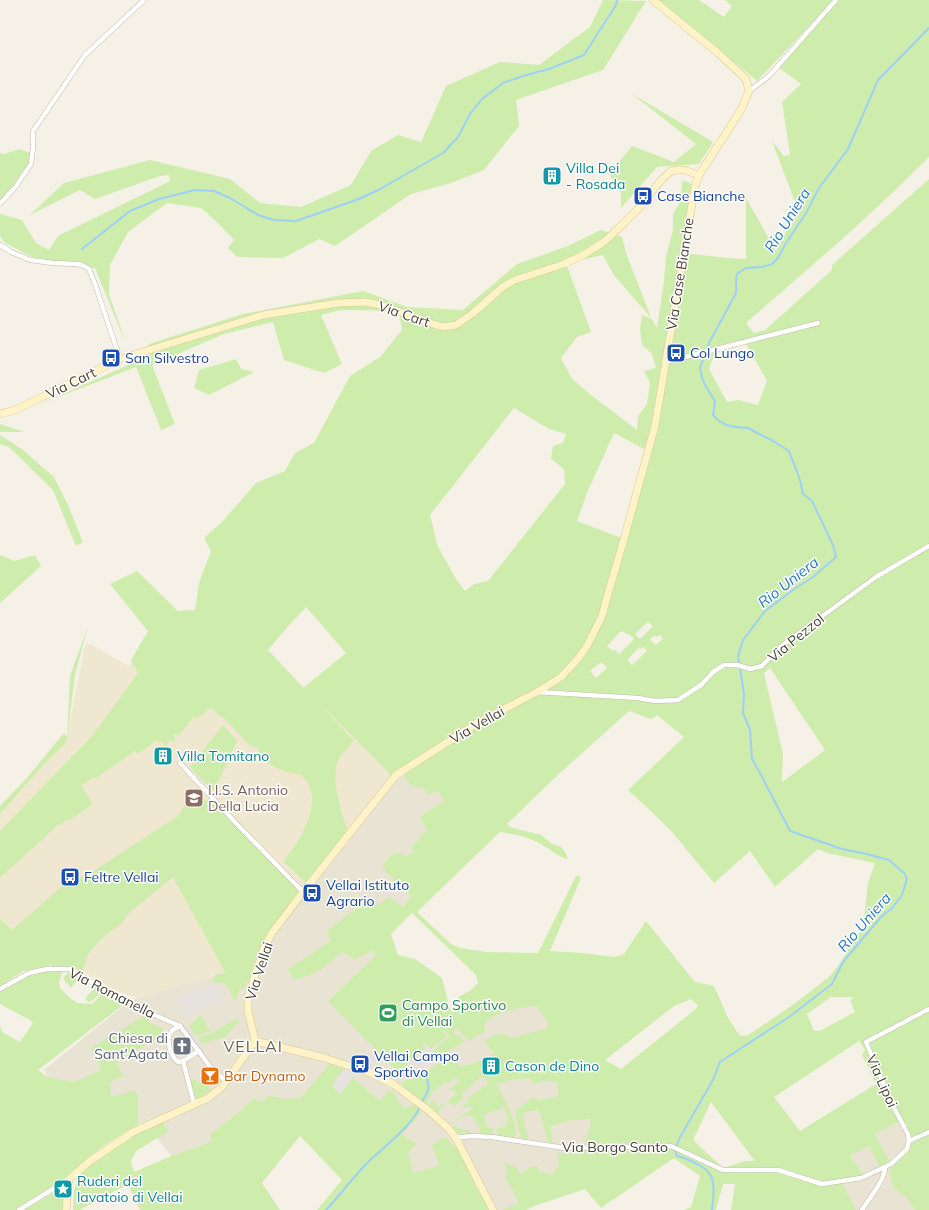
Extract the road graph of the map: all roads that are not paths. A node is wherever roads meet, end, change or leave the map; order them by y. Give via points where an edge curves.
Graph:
1 (144, 0) edge
2 (653, 0) edge
3 (836, 0) edge
4 (749, 91) junction
5 (699, 175) junction
6 (0, 204) edge
7 (0, 246) edge
8 (818, 323) dead end
9 (120, 360) junction
10 (666, 362) junction
11 (0, 414) edge
12 (929, 546) edge
13 (537, 692) junction
14 (180, 763) dead end
15 (303, 892) junction
16 (0, 989) edge
17 (929, 1009) edge
18 (180, 1026) junction
19 (255, 1041) junction
20 (199, 1051) junction
21 (183, 1061) junction
22 (226, 1081) junction
23 (194, 1104) junction
24 (929, 1132) edge
25 (456, 1138) junction
26 (909, 1141) junction
27 (885, 1167) junction
28 (69, 1179) junction
29 (19, 1210) edge
30 (66, 1210) edge
31 (493, 1210) edge
32 (862, 1210) edge

1 - 6 street via 85,55 33,131 31,164
2 - 4 street via 740,73 746,79
3 - 4 street via 769,76
4 - 5 street, Via Case Bianche via 741,110
5 - 9 street, Via Cart via 684,170 671,171 639,208 605,241 564,264 504,286 456,325 443,327 381,305 365,302 338,303 263,315
5 - 10 street, Via Case Bianche via 693,193
7 - 9 street via 30,260 76,264 89,269
8 - 10 street
9 - 11 street, Via Cart via 15,410
10 - 13 street, Via Case Bianche via 655,426 602,616 577,660 560,678
12 - 13 street, Via Pezzol via 876,577 780,647 762,666 750,669 724,665 678,700 655,701
13 - 15 street, Via Vellai via 480,722 396,775
14 - 15 street
15 - 19 street, Via Vellai via 268,940 252,983 248,1004
16 - 18 street, Via Romanella via 29,973 47,969 70,969 127,1004
17 - 26 street, Via Lipoi via 866,1042
18 - 20 street
18 - 21 street via 170,1032 168,1043 174,1060
19 - 22 street
19 - 25 street via 366,1071 393,1084 447,1127
20 - 21 street
20 - 22 street via 211,1068
21 - 23 street
22 - 23 street via 208,1098
23 - 28 street via 134,1132 90,1161
24 - 26 street
25 - 27 street, Via Borgo Santo via 492,1137 564,1148 672,1147 723,1170 778,1170 822,1184 861,1178
25 - 31 street
26 - 27 street, Via Borgo Santo via 907,1149
27 - 32 street via 882,1180
28 - 29 street
28 - 30 street

